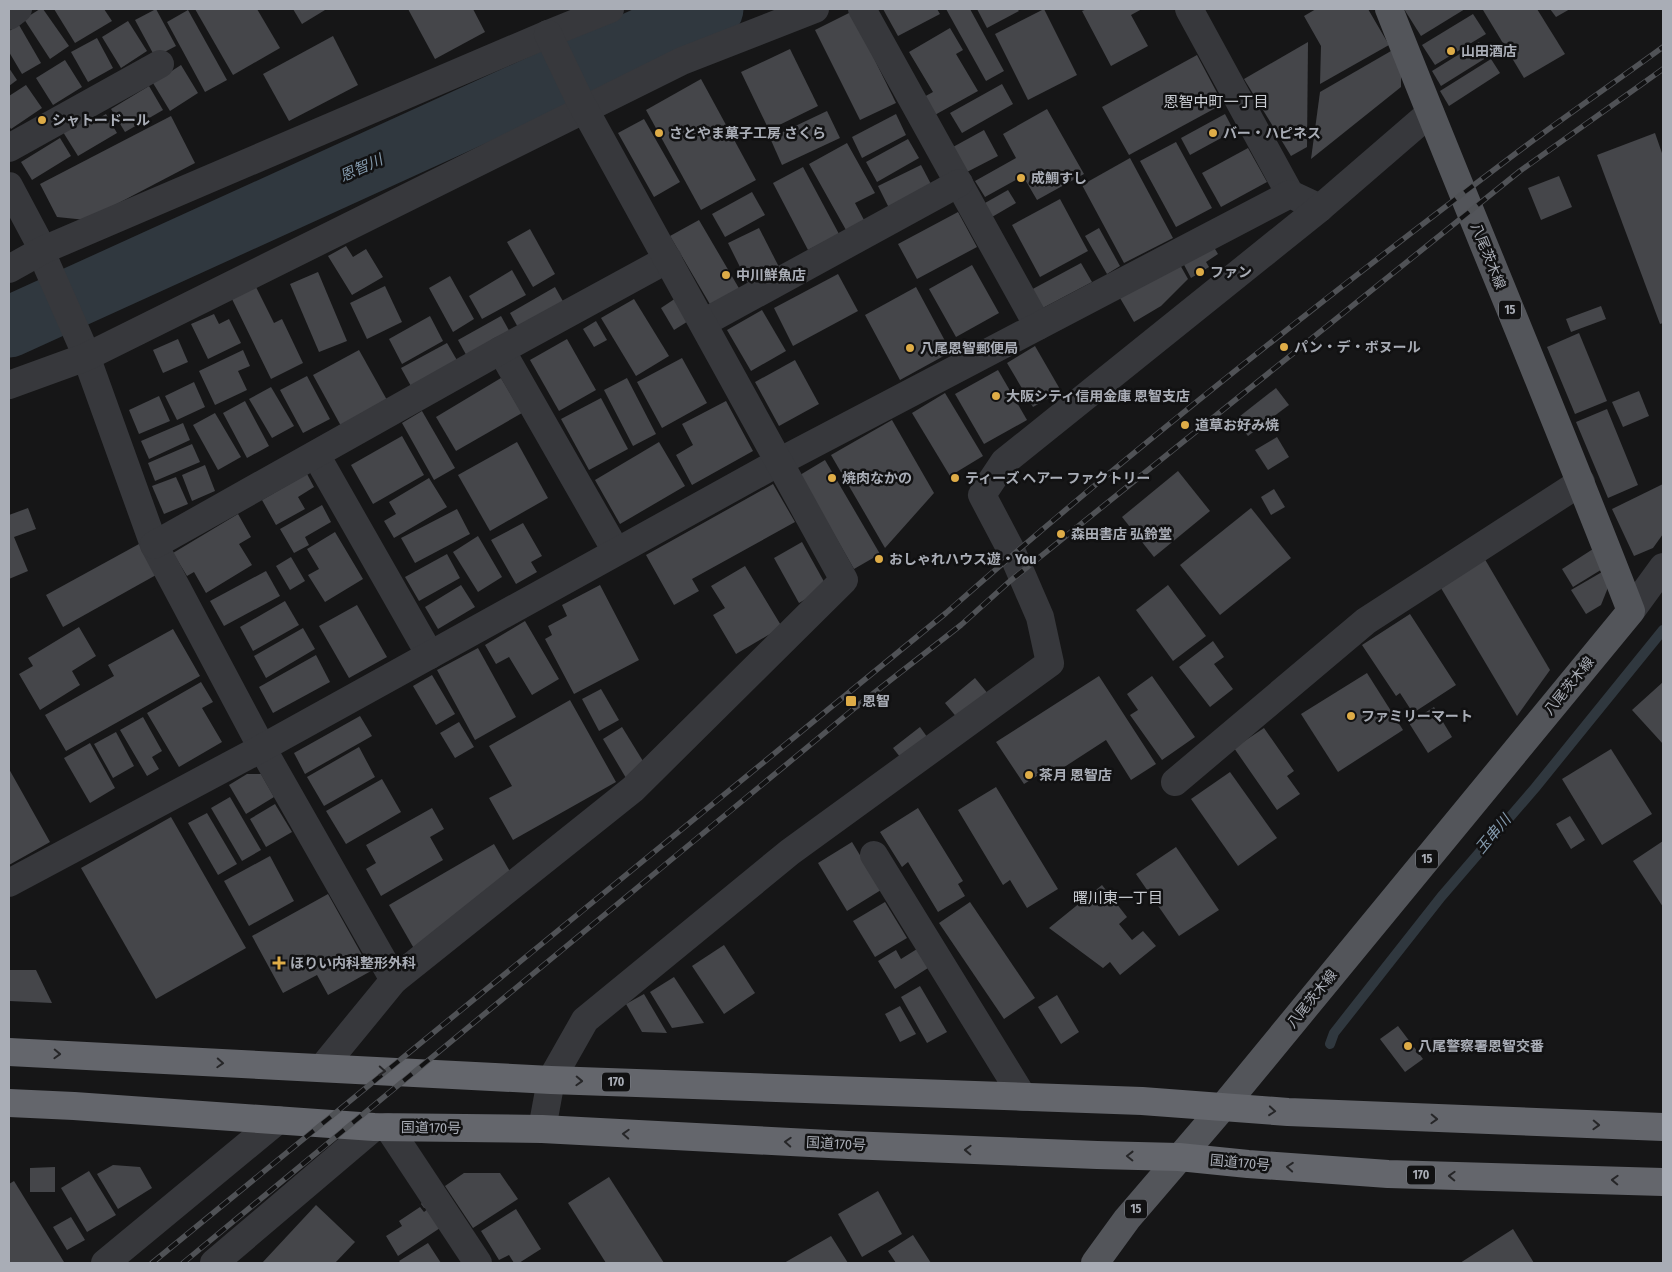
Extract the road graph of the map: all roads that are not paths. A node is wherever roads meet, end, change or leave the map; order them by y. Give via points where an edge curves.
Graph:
1 (18, 9) edge
2 (610, 9) edge
3 (815, 9) edge
4 (862, 9) edge
5 (1189, 9) edge
6 (1389, 9) edge
7 (9, 16) edge
8 (548, 34) junction
9 (160, 64) dead end
10 (582, 105) junction
11 (1430, 114) junction
12 (9, 148) edge
13 (959, 183) junction
14 (9, 186) edge
15 (1290, 194) junction
16 (1320, 208) junction
17 (44, 256) junction
18 (668, 259) junction
19 (9, 269) edge
20 (703, 323) junction
21 (1038, 326) junction
22 (501, 350) junction
23 (84, 351) junction
24 (9, 385) edge
25 (316, 455) junction
26 (779, 462) junction
27 (1581, 482) junction
28 (154, 545) junction
29 (616, 551) junction
30 (1663, 567) edge
31 (1631, 611) junction
32 (430, 655) junction
33 (262, 748) junction
34 (1175, 782) dead end
35 (874, 855) dead end
36 (9, 883) edge
37 (394, 980) junction
38 (9, 1052) edge
39 (322, 1068) junction
40 (551, 1080) junction
41 (1023, 1097) junction
42 (9, 1103) edge
43 (1223, 1107) junction
44 (278, 1120) junction
45 (381, 1127) junction
46 (1663, 1127) edge
47 (542, 1129) junction
48 (1179, 1157) junction
49 (1663, 1182) edge
50 (105, 1263) edge
51 (214, 1263) edge
52 (478, 1263) edge
53 (1096, 1263) edge

1 - 7 street
2 - 8 street
3 - 10 street via 682,61
4 - 13 street
5 - 15 street
6 - 11 main road, 八尾茨木線 / 15
8 - 10 street
8 - 17 street
9 - 12 street
10 - 18 street
10 - 23 street
11 - 16 street
11 - 27 main road, 八尾茨木線 / 15
13 - 20 street
13 - 21 street
14 - 17 street
15 - 16 street
15 - 21 street
16 - 40 street via 1004,462 982,495 1011,550 1040,617 1050,662 790,852 585,1020
17 - 19 street
17 - 23 street
18 - 20 street
18 - 22 street
20 - 26 street
21 - 26 street
22 - 25 street
22 - 29 street
23 - 24 street
23 - 28 street
25 - 28 street
25 - 32 street
26 - 29 street
26 - 37 street via 844,580 633,789
27 - 31 main road, 八尾茨木線 / 15
27 - 34 street via 1366,621
28 - 33 street
29 - 32 street
30 - 31 street
31 - 43 main road, 八尾茨木線 / 15
32 - 33 street
33 - 36 street
33 - 37 street
35 - 41 street
37 - 39 street
38 -> 39 highway, 170
39 -> 40 highway, 170
40 -> 41 highway, 170
40 - 47 street
41 - 43 highway, 170
42 - 44 highway, 国道170号 / 170
43 -> 46 highway, 170 via 1356,1116
43 - 48 main road, 八尾茨木線 / 15
44 - 45 highway, 国道170号 / 170
44 - 50 street
45 - 47 highway, 国道170号 / 170
45 - 51 street
45 - 52 street
48 -> 47 highway, 国道170号 / 170 via 848,1145
49 -> 48 highway, 国道170号 / 170 via 1388,1174
48 - 53 main road, 八尾茨木線 / 15 via 1126,1219

